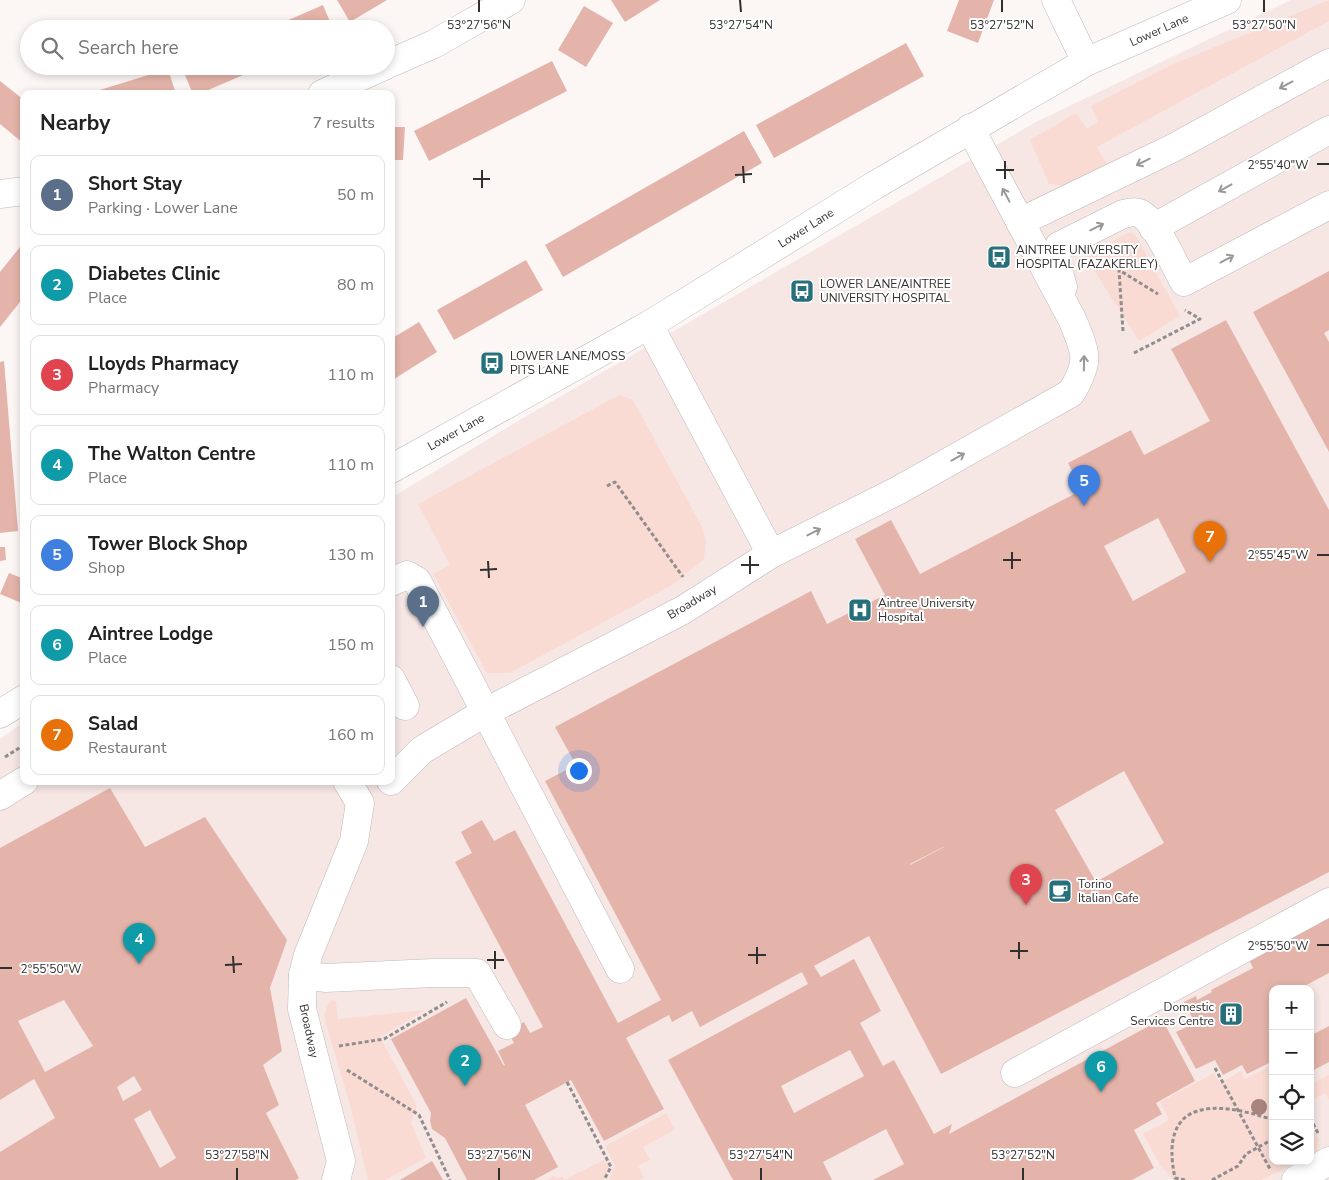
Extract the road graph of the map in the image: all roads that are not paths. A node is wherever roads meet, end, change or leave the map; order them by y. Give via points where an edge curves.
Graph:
1 (511, 0) edge
2 (1056, 0) edge
3 (1227, 0) edge
4 (395, 62) edge
5 (1086, 62) junction
6 (1329, 63) edge
7 (365, 75) edge
8 (331, 90) edge
9 (970, 128) junction
10 (1329, 130) edge
11 (20, 192) edge
12 (0, 194) edge
13 (1329, 205) edge
14 (1020, 222) junction
15 (1153, 228) junction
16 (1072, 319) junction
17 (648, 325) junction
18 (395, 467) edge
19 (771, 554) junction
20 (395, 580) edge
21 (395, 687) edge
22 (20, 702) edge
23 (405, 706) dead end
24 (484, 713) junction
25 (0, 714) edge
26 (395, 777) edge
27 (20, 784) edge
28 (387, 785) edge
29 (353, 792) edge
30 (0, 796) edge
31 (1329, 902) edge
32 (620, 969) dead end
33 (303, 974) junction
34 (507, 1025) dead end
35 (1015, 1073) dead end
36 (1324, 1149) edge
37 (342, 1174) edge
38 (1284, 1177) edge

1 - 4 street via 434,44
2 - 5 street
3 - 5 street, Lower Lane
5 - 9 street, Lower Lane
6 -> 14 street via 1173,148
7 - 8 street
14 -> 9 street
9 - 17 street, Lower Lane
10 -> 15 street
11 - 12 street
15 -> 13 street via 1184,282
14 - 16 street
16 -> 15 street via 1055,259 1059,246 1134,212 1141,214
19 -> 16 street, Broadway via 897,491 1071,393 1085,364 1083,345
17 - 18 street, Lower Lane
17 - 19 street
19 - 24 street, Broadway via 683,610
20 - 24 street via 407,575 417,581
21 - 23 street
22 - 25 street
24 - 26 street, Broadway via 422,750
24 - 32 street
27 - 30 street
28 - 29 street, Broadway via 381,791
29 - 33 street, Broadway via 354,842
31 - 35 street
33 - 34 street via 325,978 478,973
33 - 37 street, Broadway via 302,1010
36 - 38 street

